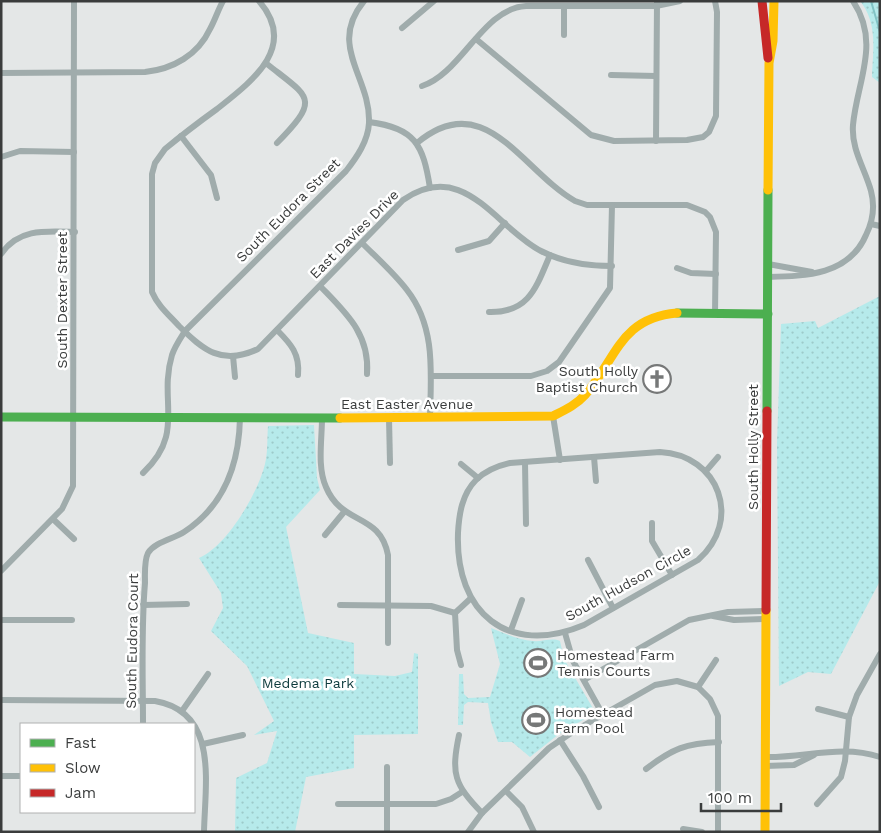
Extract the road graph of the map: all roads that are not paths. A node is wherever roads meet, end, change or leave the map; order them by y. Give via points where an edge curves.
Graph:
1 (74, 1) edge
2 (224, 1) edge
3 (259, 1) edge
4 (434, 1) edge
5 (680, 1) edge
6 (715, 1) edge
7 (762, 1) edge
8 (774, 1) edge
9 (853, 1) edge
10 (362, 2) edge
11 (657, 3) edge
12 (564, 6) junction
13 (402, 28) dead end
14 (564, 35) dead end
15 (476, 39) junction
16 (769, 63) junction
17 (267, 64) junction
18 (74, 71) junction
19 (1, 73) edge
20 (611, 75) dead end
21 (656, 76) junction
22 (422, 86) dead end
23 (369, 122) junction
24 (181, 136) junction
25 (656, 141) junction
26 (277, 143) dead end
27 (417, 143) junction
28 (74, 152) junction
29 (1, 156) edge
30 (430, 188) junction
31 (218, 198) dead end
32 (612, 205) junction
33 (505, 223) junction
34 (871, 224) junction
35 (880, 226) edge
36 (75, 232) junction
37 (362, 243) junction
38 (458, 250) dead end
39 (1, 254) edge
40 (550, 256) junction
41 (768, 264) junction
42 (612, 266) junction
43 (677, 268) dead end
44 (815, 273) junction
45 (716, 274) junction
46 (768, 277) junction
47 (320, 286) junction
48 (489, 312) dead end
49 (715, 314) junction
50 (768, 314) junction
51 (277, 330) junction
52 (185, 331) junction
53 (233, 356) junction
54 (368, 374) dead end
55 (298, 375) dead end
56 (431, 376) junction
57 (235, 377) dead end
58 (553, 416) junction
59 (1, 417) edge
60 (73, 417) junction
61 (430, 417) junction
62 (240, 418) junction
63 (322, 418) junction
64 (389, 418) junction
65 (168, 419) junction
66 (594, 457) junction
67 (718, 457) dead end
68 (560, 460) junction
69 (525, 462) junction
70 (390, 463) dead end
71 (461, 464) dead end
72 (706, 471) junction
73 (143, 473) dead end
74 (478, 478) junction
75 (596, 481) dead end
76 (344, 512) junction
77 (53, 518) junction
78 (652, 523) dead end
79 (526, 524) dead end
80 (325, 535) dead end
81 (74, 539) dead end
82 (588, 560) dead end
83 (1, 571) edge
84 (672, 575) junction
85 (470, 599) junction
86 (522, 600) dead end
87 (187, 604) dead end
88 (143, 605) junction
89 (340, 605) dead end
90 (389, 606) junction
91 (614, 608) junction
92 (454, 613) junction
93 (766, 615) junction
94 (1, 620) edge
95 (72, 620) dead end
96 (511, 630) junction
97 (565, 633) junction
98 (388, 643) dead end
99 (880, 654) edge
100 (716, 660) dead end
101 (462, 665) dead end
102 (208, 674) dead end
103 (584, 680) junction
104 (698, 687) junction
105 (1, 700) edge
106 (143, 700) junction
107 (818, 709) dead end
108 (182, 711) junction
109 (603, 714) junction
110 (849, 717) junction
111 (143, 723) edge
112 (193, 723) edge
113 (195, 725) edge
114 (243, 735) dead end
115 (459, 735) dead end
116 (560, 740) junction
117 (719, 742) junction
118 (203, 744) junction
119 (845, 750) junction
120 (880, 757) edge
121 (765, 762) junction
122 (387, 767) dead end
123 (646, 769) dead end
124 (1, 776) edge
125 (20, 776) edge
126 (506, 791) junction
127 (462, 792) junction
128 (338, 804) dead end
129 (817, 804) dead end
130 (387, 805) junction
131 (599, 807) dead end
132 (482, 814) junction
133 (683, 829) dead end
134 (204, 832) edge
135 (387, 832) edge
136 (468, 832) edge
137 (534, 832) edge
138 (702, 832) edge
139 (718, 832) edge
140 (765, 832) edge

1 - 18 street, South Dexter Street
2 - 18 street via 201,44 176,64 145,72
3 - 17 street via 269,15 272,27 273,42
4 - 13 street
5 - 11 street
6 - 25 street via 717,107 713,125 696,139
7 - 16 main road, South Holly Street
8 - 16 main road, South Holly Street
9 - 34 street via 864,18 868,36 866,75 855,113 853,136 871,190
10 - 23 street, South Eudora Street via 351,21 349,48 366,100
11 - 12 street
11 - 21 street
12 - 14 street
12 - 15 street via 512,8
15 - 22 street via 436,79
15 - 25 street via 591,135 605,140
16 - 41 main road, South Holly Street
17 - 24 street, East Davies Drive via 250,83
17 - 26 street via 298,86 305,99 300,119
18 - 19 street
18 - 28 street, South Dexter Street
20 - 21 street
21 - 25 street
23 - 27 street via 403,130
23 - 52 street, South Eudora Street via 363,146 346,171
24 - 31 street via 211,175
24 - 52 street, East Davies Drive via 162,152 152,174 151,286 156,302
27 - 30 street via 426,162
27 - 32 street via 444,126 465,124 480,127 495,134 570,198 587,205
28 - 29 street via 20,151
28 - 36 street, South Dexter Street
30 - 33 street, East Davies Drive via 458,190 472,196
30 - 37 street, East Davies Drive via 403,200
32 - 42 street
32 - 45 street via 687,205 706,212 716,232
33 - 38 street via 489,241
33 - 40 street, East Davies Drive
34 - 35 street
34 - 44 street via 863,242 847,261
36 - 39 street via 28,233 15,239
36 - 60 street, South Dexter Street
37 - 47 street, East Davies Drive
37 - 56 street via 399,280 418,307 429,338
40 - 42 street, East Davies Drive via 572,263
40 - 48 street via 526,301 508,311
41 - 44 street
41 - 46 main road, South Holly Street
42 - 56 street via 608,294 590,315 564,356 547,371 531,376
43 - 45 street via 691,273
44 - 46 street
45 - 49 street
46 - 50 main road, South Holly Street
47 - 51 street, East Davies Drive
47 - 54 street via 359,329 368,355
49 - 50 main road, East Easter Avenue
49 - 58 main road, East Easter Avenue via 666,314 641,322 621,341 582,401
50 - 93 main road, South Holly Street
51 - 53 street, East Davies Drive via 258,349
51 - 55 street via 294,348
52 - 53 street, East Davies Drive via 208,351
52 - 65 street, South Eudora Street via 174,348 170,364
53 - 57 street
56 - 61 street
58 - 61 main road, East Easter Avenue
58 - 68 street
59 - 60 main road, East Easter Avenue
60 - 65 main road, East Easter Avenue
60 - 77 street, South Dexter Street via 73,486 67,503
61 - 64 main road, East Easter Avenue
62 - 63 main road, East Easter Avenue
62 - 65 main road, East Easter Avenue
62 - 88 street, South Eudora Court via 233,471 224,489 199,520 148,553
63 - 64 main road, East Easter Avenue
63 - 76 street via 323,478 331,497
64 - 70 street
65 - 73 street, South Eudora Street via 160,454
66 - 68 street, South Hudson Circle
66 - 72 street, South Hudson Circle via 672,453 686,457
66 - 75 street
67 - 72 street
68 - 69 street, South Hudson Circle
69 - 74 street, South Hudson Circle via 498,467
69 - 79 street
71 - 74 street
72 - 84 street, South Hudson Circle via 719,495 722,509 720,526 704,555
74 - 85 street via 464,498 459,517 459,564
76 - 80 street
76 - 90 street via 374,527 384,540 388,556
77 - 81 street
77 - 83 street, South Dexter Street
78 - 84 street via 652,541
82 - 91 street
84 - 91 street, South Hudson Circle
85 - 92 street
85 - 96 street via 491,621
86 - 96 street
87 - 88 street
88 - 106 street, South Eudora Court
89 - 90 street
90 - 92 street via 431,606
90 - 98 street
91 - 97 street, South Hudson Circle
92 - 101 street via 457,650
93 - 103 street via 732,612 696,617
93 - 121 main road, South Holly Street
94 - 95 street
96 - 97 street via 535,636
97 - 103 street via 570,654
99 - 110 street via 857,695
100 - 104 street
102 - 108 street
103 - 109 street
104 - 109 street via 677,681 659,683
104 - 117 street via 714,706 719,720
105 - 106 street
106 - 108 street via 166,703
106 - 111 street, South Eudora Court
107 - 110 street
108 - 112 street
109 - 116 street
110 - 119 street
113 - 118 street
114 - 118 street
115 - 127 street via 454,766
116 - 126 street
116 - 131 street
117 - 123 street via 681,747
117 - 139 street
118 - 134 street
119 - 120 street
119 - 121 street
119 - 129 street via 838,784
121 - 140 main road, South Holly Street
122 - 130 street
124 - 125 street
126 - 132 street
126 - 137 street via 522,807
127 - 130 street via 436,804
127 - 132 street
128 - 130 street
130 - 135 street
132 - 136 street
133 - 138 street

